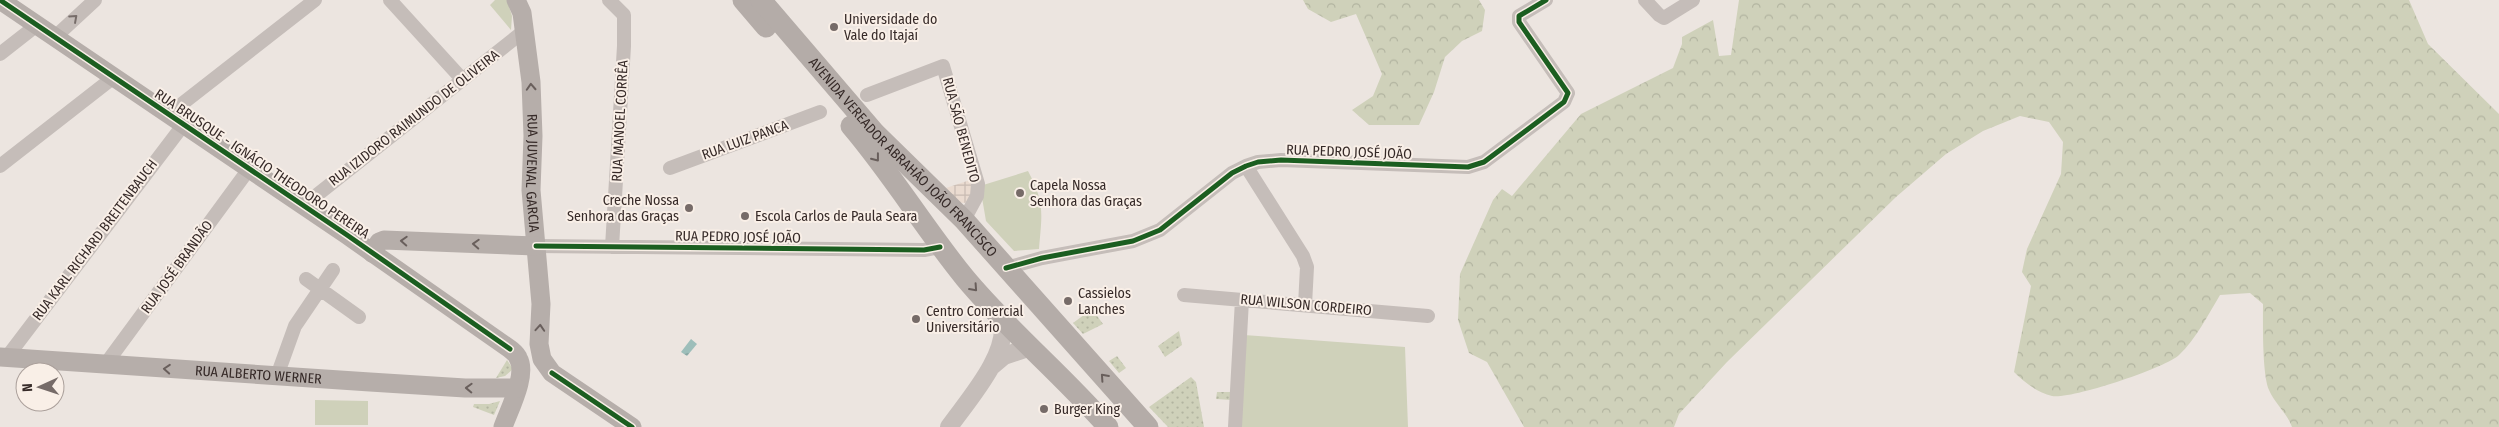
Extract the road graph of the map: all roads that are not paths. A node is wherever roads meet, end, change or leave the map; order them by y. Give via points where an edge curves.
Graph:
1 (0, 0) edge
2 (95, 0) edge
3 (315, 0) edge
4 (390, 0) edge
5 (516, 0) edge
6 (609, 0) edge
7 (743, 0) edge
8 (761, 0) edge
9 (1546, 0) edge
10 (1646, 0) edge
11 (1693, 0) edge
12 (37, 25) junction
13 (524, 31) junction
14 (55, 37) junction
15 (0, 54) edge
16 (114, 77) junction
17 (462, 78) junction
18 (866, 94) dead end
19 (820, 112) dead end
20 (176, 119) junction
21 (0, 166) edge
22 (1246, 166) junction
23 (670, 168) dead end
24 (249, 169) junction
25 (303, 206) junction
26 (964, 220) junction
27 (536, 246) junction
28 (612, 247) junction
29 (940, 247) junction
30 (372, 253) junction
31 (1006, 268) junction
32 (333, 270) dead end
33 (306, 279) dead end
34 (320, 289) junction
35 (1184, 295) dead end
36 (1242, 300) junction
37 (1305, 305) junction
38 (1428, 316) dead end
39 (359, 317) dead end
40 (1002, 319) junction
41 (1031, 347) junction
42 (4, 357) edge
43 (105, 365) junction
44 (991, 368) junction
45 (277, 376) junction
46 (518, 388) junction
47 (503, 427) edge
48 (632, 427) edge
49 (948, 427) edge
50 (1108, 427) edge
51 (1148, 427) edge
52 (1235, 427) edge

1 - 12 main road, RUA BRUSQUE - IGNÁCIO THEODORO PEREIRA
14 -> 2 street
3 - 20 street, RUA KARL RICHARD BREITENBAUCH
4 - 17 street
5 - 13 main road, RUA JUVENAL GARCIA via 522,13
6 - 28 street, RUA MANOEL CORRÊA via 624,16
7 -> 29 main road, AVENIDA VEREADOR ABRAHÃO JOÃO FRANCISCO via 866,144
8 - 26 main road, AVENIDA VEREADOR ABRAHÃO JOÃO FRANCISCO via 875,133
9 - 22 street, RUA PEDRO JOSÉ JOÃO via 1519,16 1518,22 1568,93 1567,97 1484,162 1468,167 1281,160
10 - 11 street via 1664,18
12 - 14 main road, RUA BRUSQUE - IGNÁCIO THEODORO PEREIRA
12 - 15 street
13 - 17 street, RUA IZIDORO RAIMUNDO DE OLIVEIRA
27 -> 13 main road, RUA JUVENAL GARCIA via 531,190 531,82
14 - 16 main road, RUA BRUSQUE - IGNÁCIO THEODORO PEREIRA
16 - 20 main road, RUA BRUSQUE - IGNÁCIO THEODORO PEREIRA
16 - 21 street
17 - 25 street, RUA IZIDORO RAIMUNDO DE OLIVEIRA
18 - 26 street, RUA SÃO BENEDITO via 944,66 978,184 978,196
19 - 23 street, RUA LUIZ PANCA
20 - 24 main road, RUA BRUSQUE - IGNÁCIO THEODORO PEREIRA
20 - 42 street, RUA KARL RICHARD BREITENBAUCH
22 - 31 street, RUA PEDRO JOSÉ JOÃO via 1232,173 1160,230 1132,241
22 - 37 street via 1303,256 1307,267
24 - 25 main road, RUA BRUSQUE - IGNÁCIO THEODORO PEREIRA
24 - 43 street, RUA JOSÉ BRANDÃO
25 - 30 main road, RUA BRUSQUE - IGNÁCIO THEODORO PEREIRA
26 - 29 main road via 944,225 940,232
26 - 31 main road, AVENIDA VEREADOR ABRAHÃO JOÃO FRANCISCO
27 - 28 street, RUA PEDRO JOSÉ JOÃO
27 -> 30 main road, RUA PEDRO JOSÉ JOÃO via 384,240
48 -> 27 main road, RUA JUVENAL GARCIA via 552,373 542,359
28 - 29 street, RUA PEDRO JOSÉ JOÃO via 924,250
29 -> 40 main road, AVENIDA VEREADOR ABRAHÃO JOÃO FRANCISCO
30 - 46 main road, RUA BRUSQUE - IGNÁCIO THEODORO PEREIRA via 510,349 519,358 522,370
51 -> 31 main road, AVENIDA VEREADOR ABRAHÃO JOÃO FRANCISCO
32 - 34 street
33 - 34 street
34 - 39 street
34 - 45 street via 292,334
35 - 36 street, RUA WILSON CORDEIRO
36 - 37 street, RUA WILSON CORDEIRO
36 - 52 street
37 - 38 street, RUA WILSON CORDEIRO
40 - 41 main road, AVENIDA VEREADOR ABRAHÃO JOÃO FRANCISCO
40 - 44 street via 1003,332
41 - 44 street via 1004,356
41 - 50 main road, AVENIDA VEREADOR ABRAHÃO JOÃO FRANCISCO
42 - 43 main road, RUA ALBERTO WERNER
45 -> 43 main road, RUA ALBERTO WERNER
44 - 49 street
46 -> 45 main road, RUA ALBERTO WERNER via 465,388
46 - 47 main road

